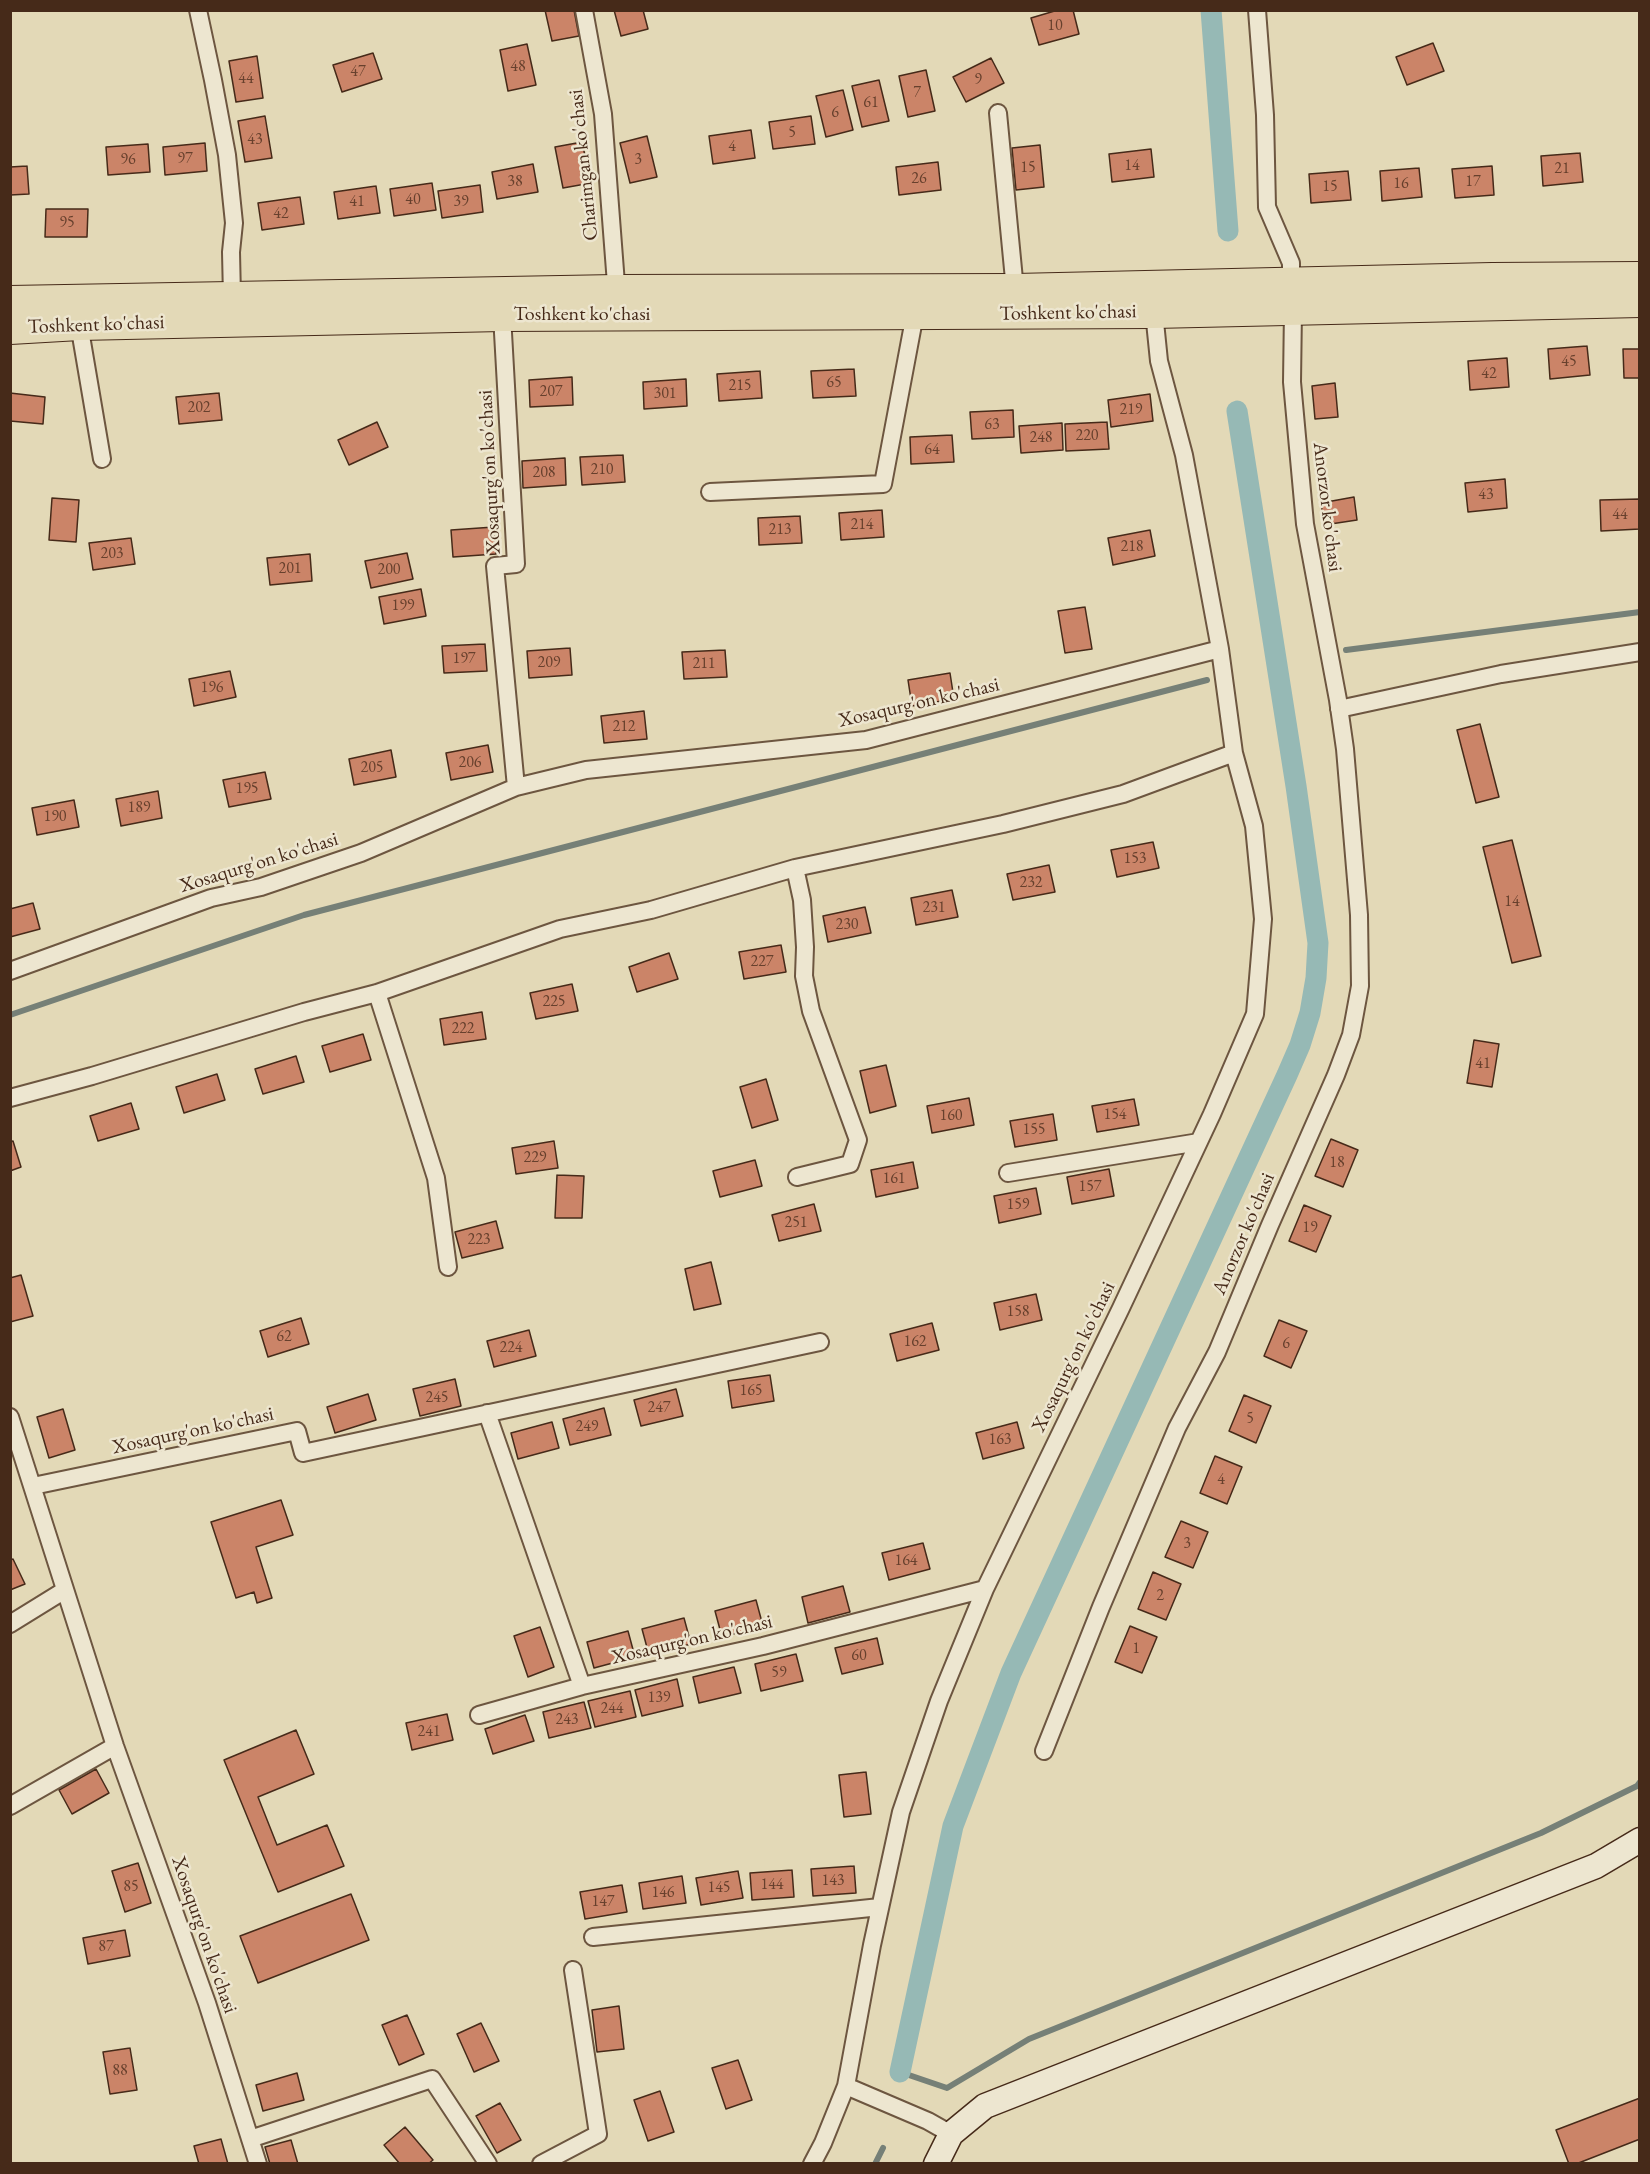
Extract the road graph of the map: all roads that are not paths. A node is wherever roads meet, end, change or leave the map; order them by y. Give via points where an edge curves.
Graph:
1 (198, 10) edge
2 (584, 10) edge
3 (1257, 10) edge
4 (998, 113) dead end
5 (1640, 278) edge
6 (1015, 290) junction
7 (232, 297) junction
8 (1292, 297) junction
9 (1153, 300) junction
10 (10, 302) edge
11 (1640, 302) edge
12 (617, 304) junction
13 (915, 314) junction
14 (502, 315) junction
15 (79, 324) junction
16 (10, 328) edge
17 (102, 459) dead end
18 (710, 492) dead end
19 (1220, 649) junction
20 (1640, 652) edge
21 (1339, 709) junction
22 (1234, 753) junction
23 (516, 787) junction
24 (795, 868) junction
25 (10, 971) edge
26 (377, 993) junction
27 (10, 1098) edge
28 (1199, 1142) junction
29 (1008, 1173) dead end
30 (797, 1177) dead end
31 (448, 1267) dead end
32 (820, 1342) dead end
33 (487, 1413) junction
34 (10, 1417) edge
35 (33, 1486) junction
36 (985, 1589) junction
37 (65, 1590) junction
38 (10, 1624) edge
39 (582, 1686) junction
40 (479, 1715) dead end
41 (115, 1746) junction
42 (1044, 1751) dead end
43 (10, 1806) edge
44 (1640, 1840) edge
45 (880, 1907) junction
46 (594, 1937) dead end
47 (573, 1970) dead end
48 (846, 2086) junction
49 (951, 2134) junction
50 (250, 2139) junction
51 (258, 2163) edge
52 (488, 2163) edge
53 (541, 2163) edge
54 (812, 2163) edge
55 (936, 2163) edge

1 - 7 street via 227,155 234,223
2 - 12 street, Charimgan ko'chasi via 603,114
3 - 8 street, Anorzor ko'chasi via 1267,207 1291,263
4 - 6 street
5 - 8 highway via 1492,279
6 - 9 highway, Toshkent ko'chasi
6 - 12 highway, Toshkent ko'chasi
7 - 10 highway, Toshkent ko'chasi
7 - 12 highway, Toshkent ko'chasi
8 - 9 highway
8 - 11 highway
8 - 21 street, Anorzor ko'chasi via 1292,382 1305,524
9 - 13 highway, Toshkent ko'chasi
9 - 19 street, Xosaqurg'on ko'chasi via 1159,361 1185,455
12 - 13 highway, Toshkent ko'chasi
12 - 14 highway, Toshkent ko'chasi
13 - 18 street via 883,484
14 - 15 highway, Toshkent ko'chasi
14 - 23 street, Xosaqurg'on ko'chasi via 516,564 495,566
15 - 16 highway, Toshkent ko'chasi
15 - 17 street
19 - 22 street, Xosaqurg'on ko'chasi
19 - 23 street, Xosaqurg'on ko'chasi via 866,740 586,770
20 - 21 street via 1501,674
21 - 42 street, Anorzor ko'chasi via 1359,915 1360,986 1352,1035 1217,1352 1177,1428
22 - 24 street via 1123,794
22 - 28 street, Xosaqurg'on ko'chasi via 1254,826 1263,919 1255,1014
23 - 25 street, Xosaqurg'on ko'chasi via 362,853 261,887 211,898
24 - 26 street via 651,910 560,929
24 - 30 street via 802,900 804,976 811,1011 858,1140 850,1164
26 - 27 street
26 - 31 street via 436,1178
28 - 29 street
28 - 36 street, Xosaqurg'on ko'chasi
32 - 33 street, Xosaqurg'on ko'chasi
33 - 35 street, Xosaqurg'on ko'chasi via 303,1453 297,1431
33 - 39 street
34 - 35 street, Xosaqurg'on ko'chasi
35 - 37 street, Xosaqurg'on ko'chasi
36 - 39 street, Xosaqurg'on ko'chasi via 763,1646
36 - 45 street, Xosaqurg'on ko'chasi via 939,1701 901,1812
37 - 38 street
37 - 41 street, Xosaqurg'on ko'chasi
39 - 40 street, Xosaqurg'on ko'chasi
41 - 43 street
41 - 50 street, Xosaqurg'on ko'chasi via 207,2003
44 - 49 street via 1596,1866 985,2106
45 - 46 street
45 - 48 street, Xosaqurg'on ko'chasi
47 - 53 street via 598,2134
48 - 49 street
48 - 54 street, Xosaqurg'on ko'chasi
49 - 55 street
50 - 51 street, Xosaqurg'on ko'chasi
50 - 52 street via 432,2079

